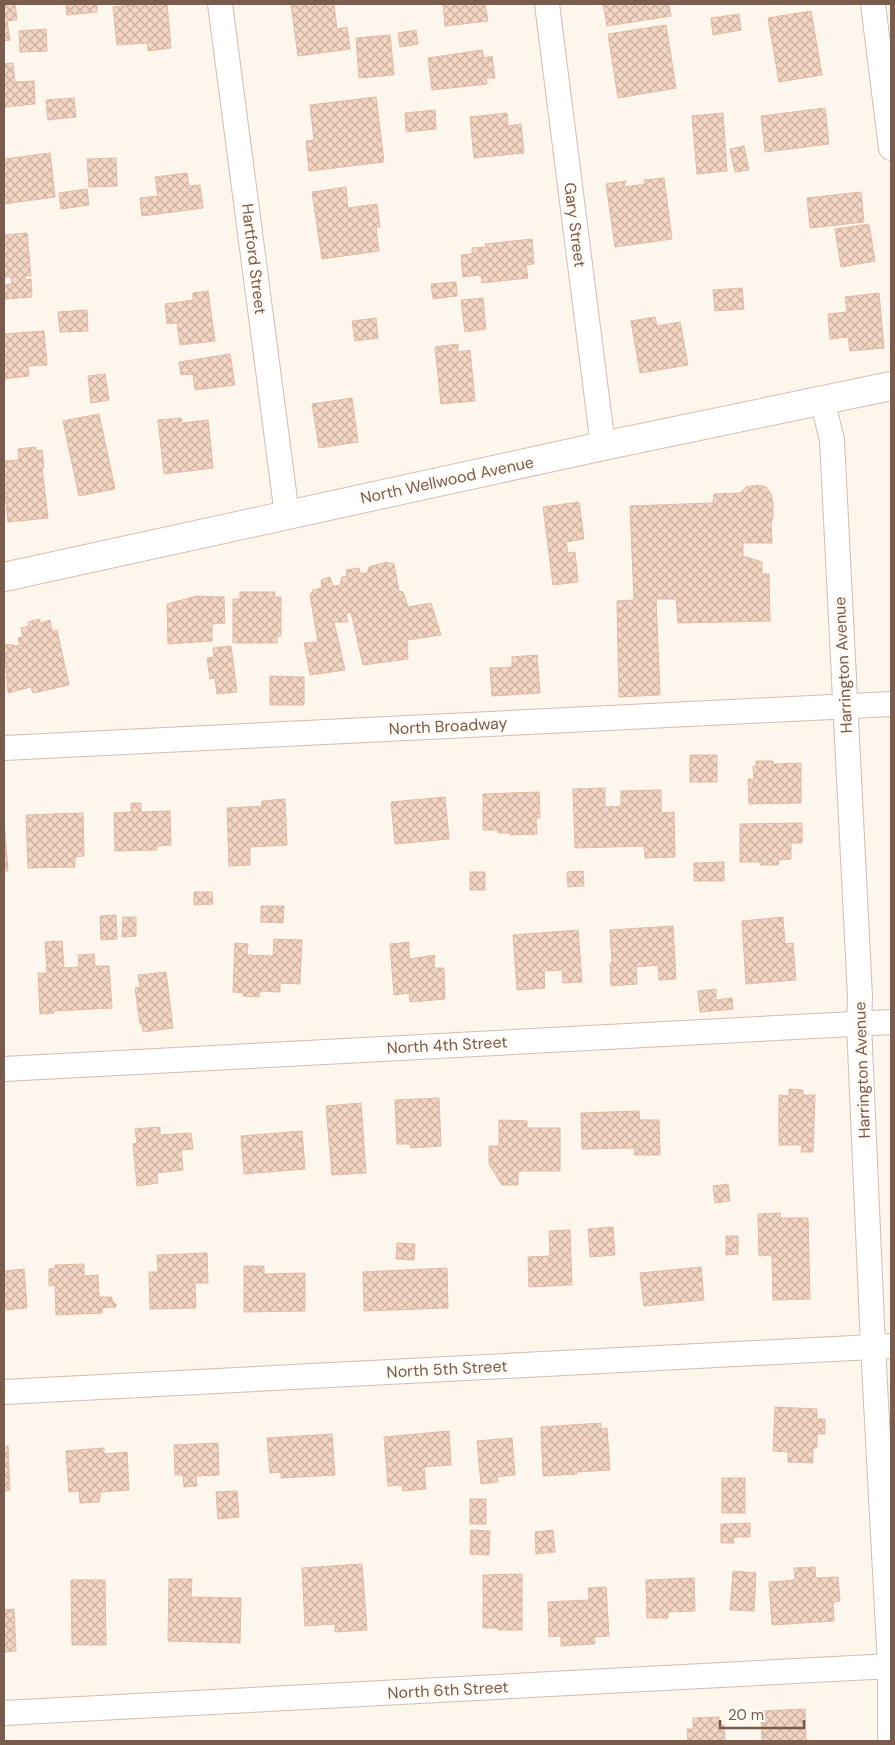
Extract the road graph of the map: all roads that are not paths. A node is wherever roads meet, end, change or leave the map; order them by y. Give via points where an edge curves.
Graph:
1 (220, 4) edge
2 (547, 4) edge
3 (873, 4) edge
4 (891, 148) edge
5 (891, 386) edge
6 (822, 399) junction
7 (603, 446) junction
8 (287, 515) junction
9 (4, 577) edge
10 (891, 704) edge
11 (845, 706) junction
12 (4, 748) edge
13 (891, 1022) edge
14 (859, 1024) junction
15 (4, 1069) edge
16 (882, 1346) edge
17 (4, 1392) edge
18 (891, 1666) edge
19 (4, 1713) edge
20 (890, 1741) edge

1 - 8 street, Hartford Street
2 - 7 street, Gary Street
3 - 4 street
5 - 6 main road, North Wellwood Avenue
6 - 7 main road, North Wellwood Avenue
6 - 11 street, Harrington Avenue via 832,440
7 - 8 main road, North Wellwood Avenue
8 - 9 main road, North Wellwood Avenue
10 - 11 street, North Broadway
11 - 12 street, North Broadway
11 - 14 street, Harrington Avenue
13 - 14 street, North 4th Street
14 - 15 street, North 4th Street
14 - 16 street, Harrington Avenue
16 - 17 street, North 5th Street
16 - 18 street, Harrington Avenue
18 - 19 street, North 6th Street
18 - 20 street, Harrington Avenue

